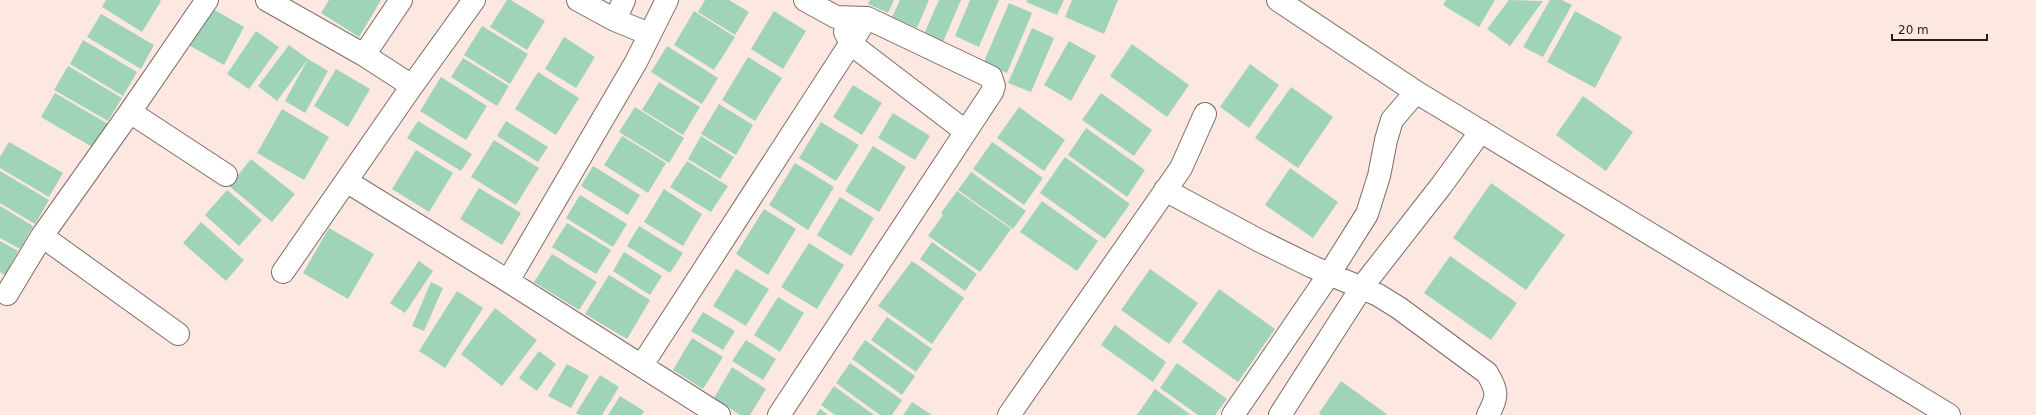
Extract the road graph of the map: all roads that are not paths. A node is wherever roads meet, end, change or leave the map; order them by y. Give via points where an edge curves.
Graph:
1 (207, 0) edge
2 (267, 0) edge
3 (401, 0) edge
4 (474, 0) edge
5 (578, 0) edge
6 (624, 0) edge
7 (667, 0) edge
8 (805, 0) edge
9 (1278, 0) edge
10 (836, 17) junction
11 (867, 18) junction
12 (615, 20) junction
13 (649, 34) junction
14 (852, 44) junction
15 (364, 55) junction
16 (412, 86) junction
17 (1416, 92) junction
18 (130, 112) junction
19 (1205, 114) dead end
20 (965, 131) junction
21 (1481, 131) junction
22 (226, 175) dead end
23 (346, 181) junction
24 (1165, 190) junction
25 (42, 236) junction
26 (283, 272) dead end
27 (1330, 273) junction
28 (508, 281) junction
29 (1362, 287) junction
30 (7, 294) dead end
31 (178, 334) dead end
32 (642, 365) junction
33 (718, 415) edge
34 (779, 415) edge
35 (1009, 415) edge
36 (1233, 415) edge
37 (1280, 415) edge
38 (1488, 415) edge
39 (1949, 415) edge

1 - 18 street
2 - 15 street
3 - 15 street
4 - 16 street
5 - 12 street
6 - 12 street
7 - 13 street
8 - 10 street
9 - 17 street
10 - 11 street
10 - 14 street
11 - 14 street
11 - 20 street via 991,77 994,86 992,92
12 - 13 street
13 - 28 street via 627,77
14 - 20 street
14 - 32 street
15 - 16 street
16 - 23 street
17 - 21 street
17 - 27 street via 1392,120 1367,214
18 - 22 street
18 - 25 street
19 - 24 street via 1180,168
20 - 34 street
21 - 29 street
21 - 39 street
23 - 26 street
23 - 28 street
24 - 27 street via 1260,241
24 - 35 street
25 - 30 street
25 - 31 street
27 - 29 street
27 - 36 street
28 - 32 street
29 - 37 street
29 - 38 street via 1400,308 1487,374 1495,387 1496,402
32 - 33 street

